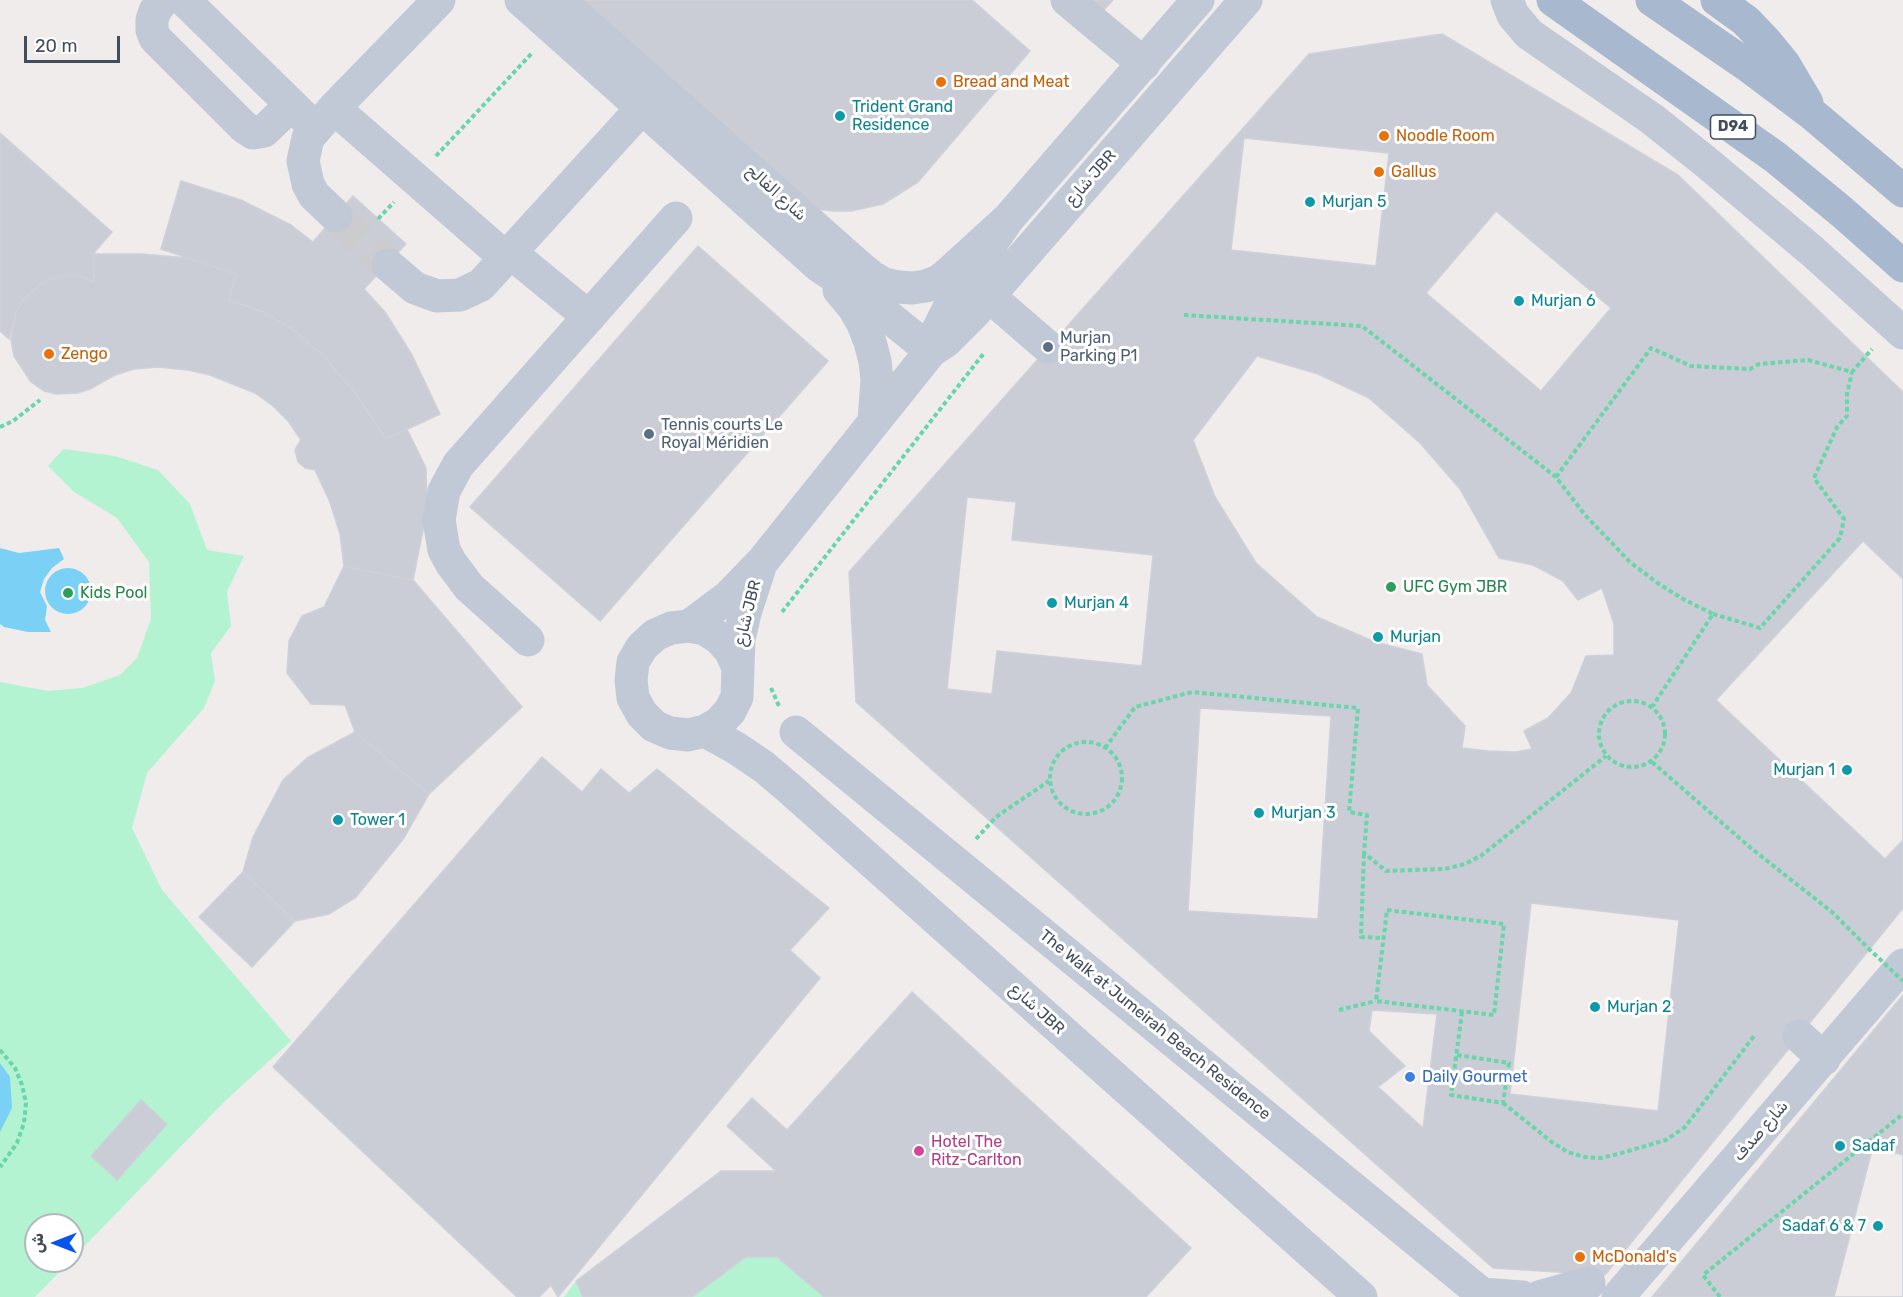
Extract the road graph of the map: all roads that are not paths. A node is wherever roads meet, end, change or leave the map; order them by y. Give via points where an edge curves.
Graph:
1 (163, 0) edge
2 (184, 0) edge
3 (439, 0) edge
4 (521, 0) edge
5 (1067, 0) edge
6 (1198, 0) edge
7 (1246, 0) edge
8 (1507, 0) edge
9 (1553, 0) edge
10 (1652, 0) edge
11 (1717, 0) edge
12 (556, 15) edge
13 (1144, 63) junction
14 (291, 105) junction
15 (642, 108) junction
16 (1811, 113) junction
17 (325, 118) junction
18 (1903, 191) edge
19 (336, 216) tunnel mouth
20 (676, 218) dead end
21 (1008, 219) junction
22 (509, 256) junction
23 (388, 265) tunnel mouth
24 (819, 266) junction
25 (1903, 266) edge
26 (1000, 307) junction
27 (589, 316) junction
28 (1903, 333) edge
29 (1048, 347) dead end
30 (931, 351) junction
31 (874, 422) junction
32 (762, 562) junction
33 (689, 626) junction
34 (528, 640) dead end
35 (737, 665) junction
36 (705, 731) junction
37 (796, 732) road end
38 (1903, 965) edge
39 (1799, 1036) dead end
40 (1824, 1059) junction
41 (1604, 1290) edge
42 (1361, 1297) edge
43 (1522, 1297) edge
44 (1539, 1297) edge

1 - 14 street via 152,20 160,46 244,127 254,133 264,131
2 - 14 street
3 - 17 street
4 - 12 street, شارع الفالح
5 - 13 street
6 - 13 street, شارع JBR
7 - 26 street, شارع JBR
8 - 28 street via 1513,15 1529,33 1706,162
9 - 25 main road, D94 via 1775,157
10 - 16 main road
11 - 16 main road via 1746,21 1784,63
12 - 15 street, شارع الفالح
12 - 21 street, شارع الفالح via 884,284 912,288 939,281
13 - 21 street, شارع JBR
14 - 17 street
15 - 22 street
15 - 24 street, شارع الفالح
16 - 18 main road
17 - 19 street via 308,138 304,173 314,195
17 - 22 street via 416,179
20 - 27 street
21 - 30 street, شارع JBR via 954,298
22 - 23 street via 481,285 449,297 415,288
22 - 27 street
24 - 30 street, شارع الفالح
24 - 31 street via 854,308 870,342 877,380
26 - 29 street
26 - 30 street, شارع JBR via 961,327
27 - 34 street via 458,465 440,506 444,550 459,576
30 - 31 street, شارع JBR
31 - 32 street, شارع JBR
32 - 33 street, شارع JBR via 728,597
32 - 35 street, شارع JBR via 745,613
33 - 35 street, شارع JBR via 719,638
33 - 36 street, شارع JBR via 655,635 642,647 633,662 633,698 654,726 688,735
35 - 36 street, شارع JBR via 737,697 719,723
36 - 42 street, شارع JBR via 745,754 790,789
37 - 43 street, The Walk at Jumeirah Beach Residence via 1482,1294
38 - 40 street, شارع صدف
39 - 40 street
40 - 41 street, شارع صدف
41 - 44 street

